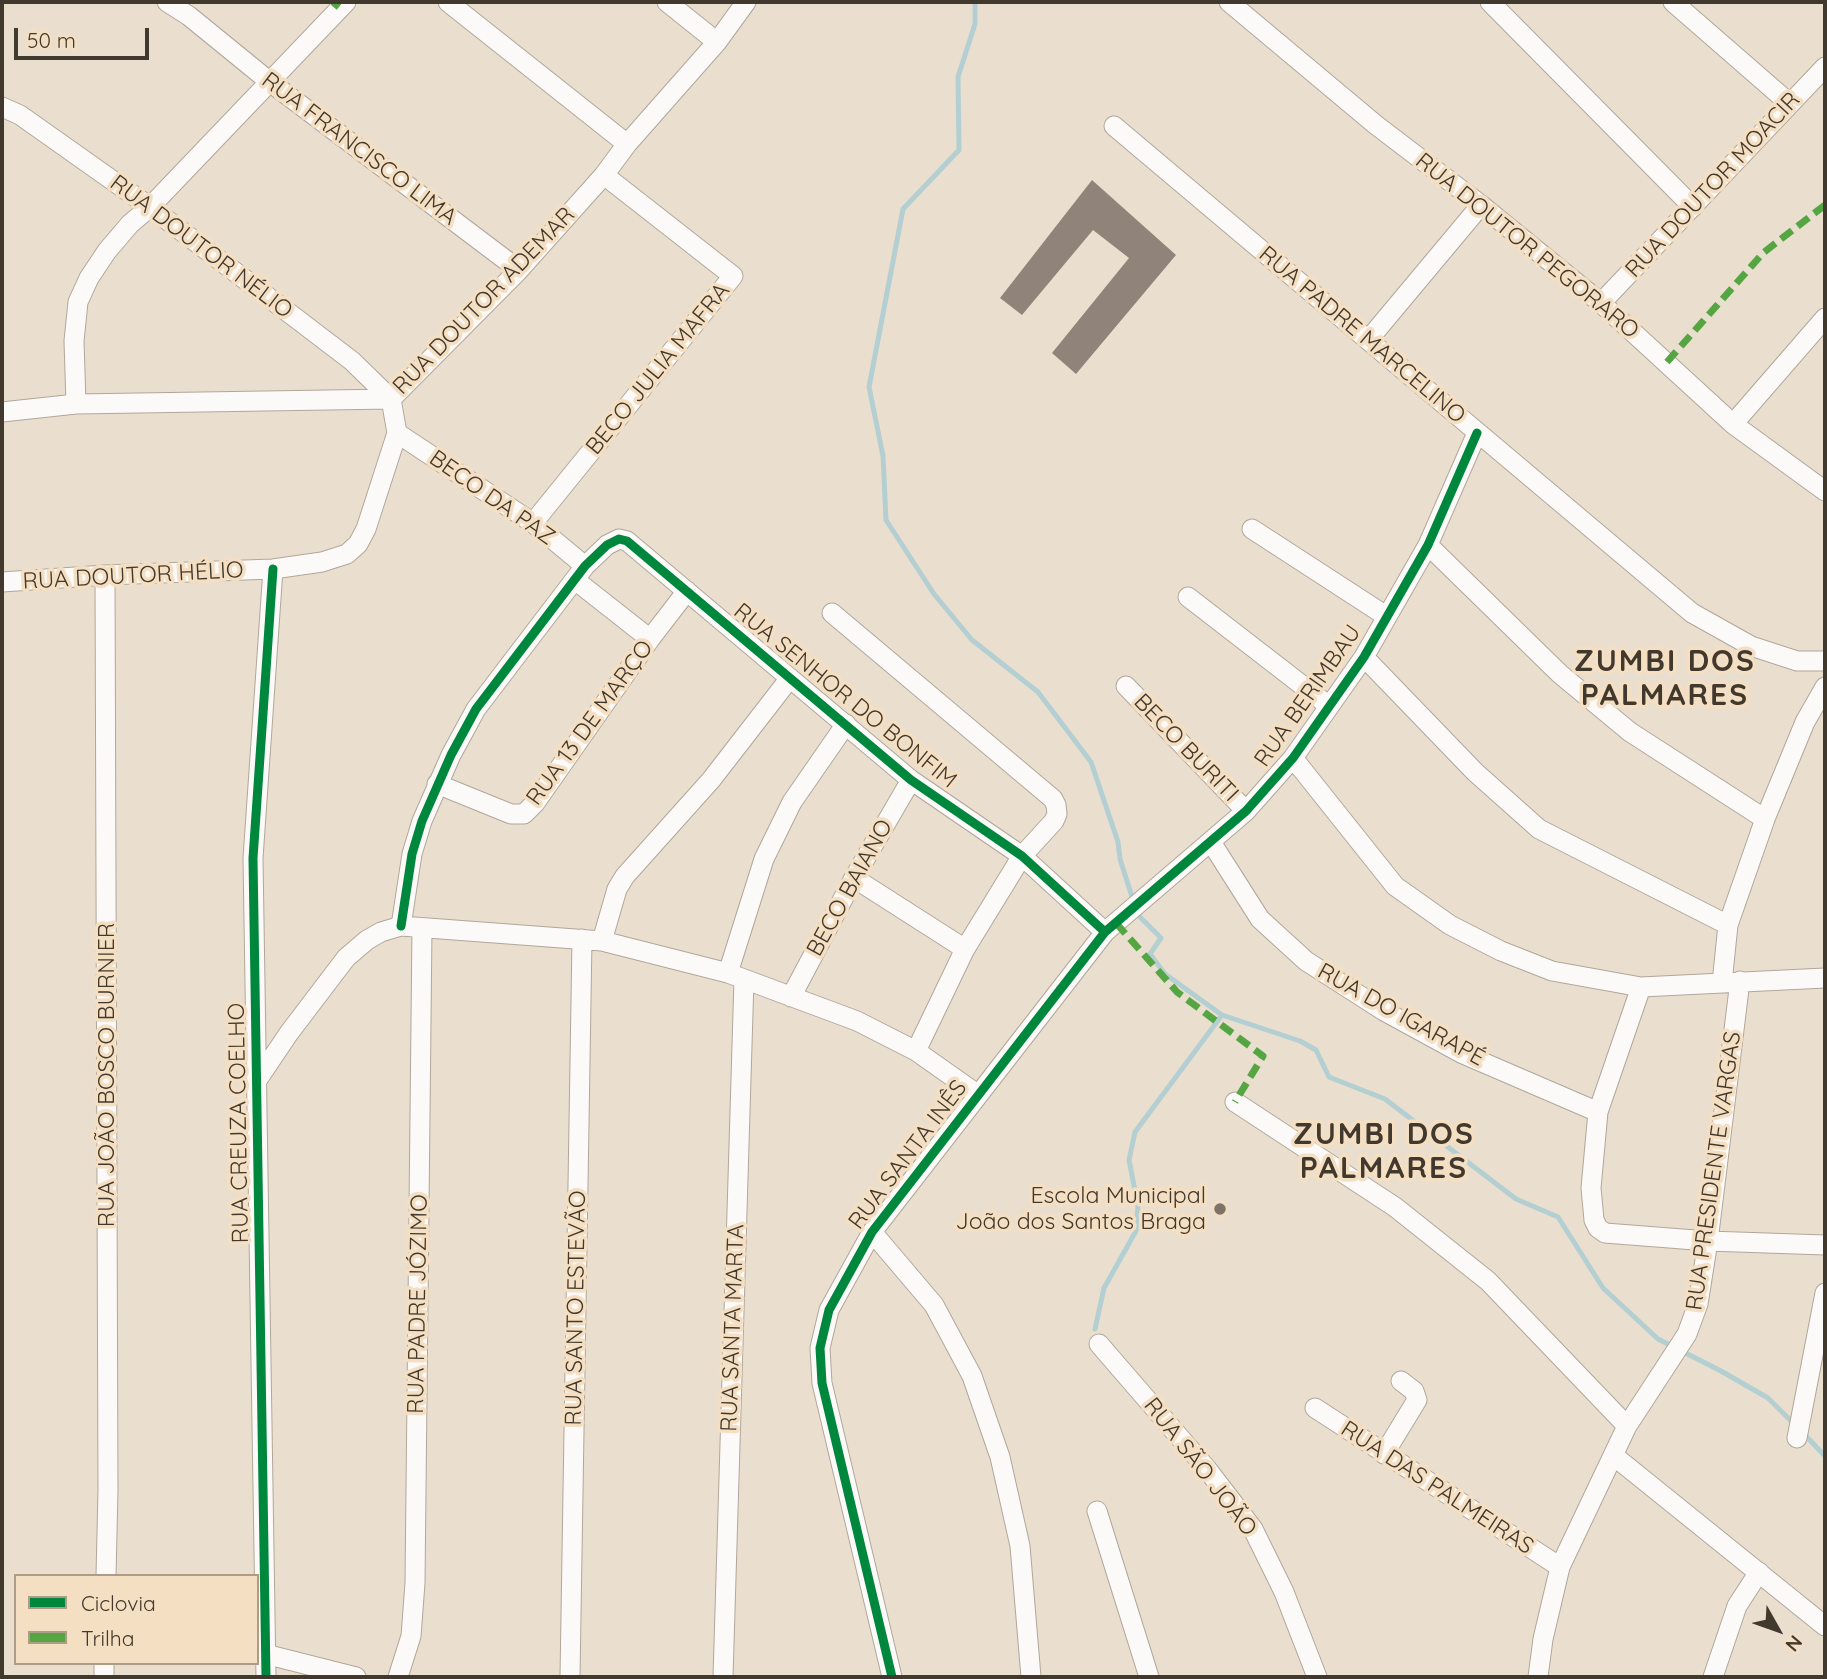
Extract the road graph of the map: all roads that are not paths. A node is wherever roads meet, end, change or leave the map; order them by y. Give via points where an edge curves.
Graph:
1 (167, 2) edge
2 (448, 2) edge
3 (667, 2) edge
4 (746, 2) edge
5 (1229, 2) edge
6 (1490, 2) edge
7 (1673, 2) edge
8 (339, 4) edge
9 (193, 9) edge
10 (717, 42) junction
11 (1825, 67) edge
12 (270, 82) junction
13 (1789, 103) junction
14 (2, 107) edge
15 (1114, 126) dead end
16 (627, 144) junction
17 (604, 175) junction
18 (1481, 205) junction
19 (150, 207) junction
20 (1693, 207) junction
21 (519, 270) junction
22 (1601, 303) junction
23 (1825, 318) edge
24 (1369, 339) junction
25 (391, 399) junction
26 (76, 404) junction
27 (2, 412) edge
28 (1733, 424) junction
29 (397, 433) junction
30 (1478, 433) junction
31 (1825, 491) edge
32 (533, 523) junction
33 (1252, 529) dead end
34 (1427, 545) junction
35 (273, 569) junction
36 (580, 573) junction
37 (105, 575) junction
38 (2, 582) edge
39 (687, 590) junction
40 (1188, 597) dead end
41 (832, 614) dead end
42 (1386, 616) junction
43 (650, 639) junction
44 (1364, 657) junction
45 (1825, 661) edge
46 (790, 678) junction
47 (1126, 685) dead end
48 (1825, 687) edge
49 (1329, 706) junction
50 (846, 724) junction
51 (1293, 758) junction
52 (911, 780) junction
53 (438, 785) junction
54 (1245, 811) junction
55 (1765, 819) junction
56 (1211, 842) junction
57 (1022, 856) junction
58 (854, 878) junction
59 (1728, 925) junction
60 (401, 926) junction
61 (422, 928) junction
62 (1105, 932) junction
63 (592, 940) junction
64 (965, 949) junction
65 (736, 976) junction
66 (1825, 978) edge
67 (1731, 982) junction
68 (1641, 987) junction
69 (791, 997) junction
70 (916, 1051) junction
71 (258, 1079) junction
72 (976, 1094) junction
73 (1235, 1102) dead end
74 (1598, 1112) junction
75 (872, 1232) junction
76 (1708, 1241) junction
77 (1825, 1245) edge
78 (1825, 1293) edge
79 (1099, 1343) dead end
80 (1401, 1381) dead end
81 (1315, 1408) dead end
82 (1627, 1426) junction
83 (1797, 1438) dead end
84 (1384, 1454) junction
85 (1614, 1456) junction
86 (1097, 1511) dead end
87 (1560, 1567) junction
88 (1759, 1573) junction
89 (106, 1574) edge
90 (1825, 1626) edge
91 (265, 1654) junction
92 (266, 1677) edge
93 (356, 1677) edge
94 (398, 1677) edge
95 (570, 1677) edge
96 (723, 1677) edge
97 (892, 1677) edge
98 (1031, 1677) edge
99 (1149, 1677) edge
100 (1317, 1677) edge
101 (1538, 1677) edge
102 (1713, 1677) edge

1 - 9 street, RUA FRANCISCO LIMA
2 - 16 street
3 - 10 street
4 - 10 street, RUA DOUTOR ADEMAR
5 - 18 street, RUA DOUTOR PEGORARO via 1376,125
6 - 20 street
7 - 13 street
8 - 12 street
9 - 12 street, RUA FRANCISCO LIMA
10 - 16 street, RUA DOUTOR ADEMAR
11 - 13 street, RUA DOUTOR MOACIR
12 - 19 street
12 - 21 street, RUA FRANCISCO LIMA
13 - 20 street, RUA DOUTOR MOACIR
14 - 19 street, RUA DOUTOR NÉLIO
15 - 24 street, RUA PADRE MARCELINO
16 - 17 street, RUA DOUTOR ADEMAR
17 - 21 street, RUA DOUTOR ADEMAR
17 - 32 street, BECO JULIA MAFRA via 733,276
18 - 22 street, RUA DOUTOR PEGORARO
18 - 24 street
19 - 25 street, RUA DOUTOR NÉLIO via 352,361
19 - 26 street via 107,251 78,302
20 - 22 street, RUA DOUTOR MOACIR
21 - 25 street, RUA DOUTOR ADEMAR
22 - 28 street, RUA DOUTOR PEGORARO
23 - 28 street
24 - 30 street, RUA PADRE MARCELINO
25 - 26 street, RUA DOUTOR ADEMAR
25 - 29 street, RUA DOUTOR HÉLIO
26 - 27 street, RUA DOUTOR ADEMAR
28 - 31 street, RUA DOUTOR PEGORARO
29 - 32 street, BECO DA PAZ
29 - 35 street, RUA DOUTOR HÉLIO via 358,544 336,559
30 - 34 street, RUA BERIMBAU
30 - 45 street, RUA PADRE MARCELINO via 1692,612 1751,646 1797,661
32 - 36 street, BECO DA PAZ
33 - 42 street
34 - 42 street, RUA BERIMBAU
34 - 55 street via 1560,674 1630,732
35 - 37 street, RUA DOUTOR HÉLIO
35 - 71 street, RUA CREUZA COELHO via 253,858
36 - 39 street, RUA SENHOR DO BONFIM via 615,540 627,541
36 - 43 street, BECO DA PAZ
36 - 53 street via 476,709
37 - 38 street, RUA DOUTOR HÉLIO
37 - 89 street, RUA JOÃO BOSCO BURNIER
39 - 43 street, RUA 13 DE MARÇO
39 - 46 street, RUA SENHOR DO BONFIM
40 - 49 street
41 - 57 street via 1054,799 1054,821
42 - 44 street, RUA BERIMBAU
43 - 53 street, RUA 13 DE MARÇO via 524,814 511,814
44 - 49 street, RUA BERIMBAU
44 - 59 street via 1475,772 1539,829
46 - 50 street, RUA SENHOR DO BONFIM
46 - 63 street, RUA SANTO ESTEVÃO via 711,780 625,876
47 - 54 street, BECO BURITI
48 - 55 street, RUA PRESIDENTE VARGAS via 1805,722
49 - 51 street, RUA BERIMBAU
50 - 52 street, RUA SENHOR DO BONFIM
50 - 65 street, RUA SANTA MARTA via 792,802 764,859
51 - 54 street, RUA BERIMBAU
51 - 68 street via 1395,886 1450,925 1552,971
52 - 57 street, RUA SENHOR DO BONFIM
52 - 58 street, BECO BAIANO
53 - 60 street via 412,855
54 - 56 street, RUA BERIMBAU
55 - 59 street, RUA PRESIDENTE VARGAS
56 - 62 street, RUA BERIMBAU
56 - 74 street, RUA DO IGARAPÉ via 1260,919 1306,961 1461,1053
57 - 62 street, RUA SENHOR DO BONFIM
57 - 64 street
58 - 64 street
58 - 69 street, BECO BAIANO
59 - 67 street, RUA PRESIDENTE VARGAS
60 - 61 street
60 - 71 street via 374,936 345,958
61 - 63 street
61 - 94 street, RUA PADRE JÓZIMO via 415,1583 411,1636
62 - 72 street, RUA SANTA INÊS
63 - 65 street
63 - 95 street, RUA SANTO ESTEVÃO
64 - 70 street
65 - 69 street
65 - 96 street, RUA SANTA MARTA
66 - 67 street
67 - 68 street
67 - 76 street, RUA PRESIDENTE VARGAS
68 - 74 street
69 - 70 street via 857,1021
70 - 72 street
71 - 91 street, RUA CREUZA COELHO
72 - 75 street, RUA SANTA INÊS
73 - 82 street via 1395,1207 1488,1281
74 - 76 street via 1591,1188 1594,1220 1605,1233
75 - 97 street, RUA SANTA INÊS via 829,1310 820,1348 822,1383
75 - 98 street via 934,1305 972,1376 1000,1457 1020,1546
76 - 77 street
76 - 82 street, RUA PRESIDENTE VARGAS via 1698,1304 1687,1334
78 - 83 street
79 - 100 street, RUA SÃO JOÃO via 1252,1529 1284,1592
80 - 84 street via 1415,1391 1417,1399
81 - 84 street, RUA DAS PALMEIRAS
82 - 85 street, RUA PRESIDENTE VARGAS
84 - 87 street, RUA DAS PALMEIRAS
85 - 87 street, RUA PRESIDENTE VARGAS
85 - 88 street
86 - 99 street
87 - 101 street, RUA PRESIDENTE VARGAS
88 - 90 street
88 - 102 street via 1737,1606
91 - 92 street, RUA CREUZA COELHO
91 - 93 street

